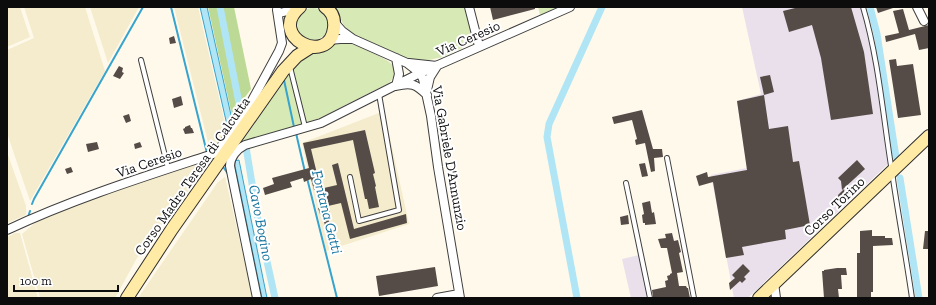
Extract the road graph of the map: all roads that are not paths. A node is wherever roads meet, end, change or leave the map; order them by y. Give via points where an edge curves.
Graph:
1 (468, 7) edge
2 (570, 7) edge
3 (863, 7) edge
4 (917, 7) edge
5 (300, 8) edge
6 (327, 8) edge
7 (277, 10) edge
8 (924, 21) dead end
9 (291, 22) junction
10 (335, 23) junction
11 (294, 36) junction
12 (353, 39) junction
13 (329, 40) junction
14 (479, 46) junction
15 (311, 47) junction
16 (396, 58) junction
17 (141, 60) dead end
18 (408, 63) junction
19 (437, 66) junction
20 (286, 68) junction
21 (420, 73) junction
22 (396, 86) junction
23 (379, 94) junction
24 (427, 95) junction
25 (305, 127) junction
26 (929, 136) edge
27 (667, 158) dead end
28 (168, 169) junction
29 (892, 172) junction
30 (350, 177) dead end
31 (626, 183) dead end
32 (7, 230) edge
33 (774, 283) junction
34 (460, 296) edge
35 (127, 298) edge
36 (257, 298) edge
37 (437, 298) edge
38 (650, 298) edge
39 (694, 298) edge
40 (759, 298) edge
41 (776, 298) edge
42 (912, 298) edge

1 - 14 street
2 - 14 street, Via Ceresio
3 - 29 lane via 871,33
4 - 8 street
5 - 7 street
5 - 9 main road
6 - 10 main road
7 - 9 street
7 - 28 street, Via Ceresio via 282,43 280,51 249,106 218,151
9 - 11 main road
10 - 12 street, Via Gabriele D'Annunzio
10 - 13 main road via 334,32
11 - 15 main road via 301,44
11 - 20 main road, Corso Madre Teresa di Calcutta
12 - 13 street, Via Gabriele D'Annunzio
12 - 16 street, Via Gabriele D'Annunzio
13 - 15 main road, Corso Madre Teresa di Calcutta via 321,46
14 - 19 street, Via Ceresio
15 - 20 main road, Corso Madre Teresa di Calcutta via 296,56
16 - 18 street, Via Gabriele D'Annunzio
16 - 22 street via 399,74
17 - 28 lane
18 - 19 street
18 - 21 street, Via Gabriele D'Annunzio
19 - 21 street, Via Ceresio
19 - 24 street via 430,77
20 - 25 lane
20 - 35 main road, Corso Madre Teresa di Calcutta via 172,229
21 - 22 street, Via Ceresio
21 - 24 street, Via Gabriele D'Annunzio
22 - 23 street, Via Ceresio
22 - 24 street via 413,84
23 - 25 street, Via Ceresio via 321,123
23 - 30 lane via 399,210 359,221
24 - 34 street, Via Gabriele D'Annunzio
25 - 36 street, Via Ceresio via 245,145 237,150 230,161
26 - 29 main road, Corso Torino
27 - 39 lane
28 - 32 street, Via Ceresio via 79,200
29 - 33 main road, Corso Torino
29 - 42 lane
31 - 38 lane
33 - 40 main road, Corso Torino
33 - 41 street
34 - 37 street

